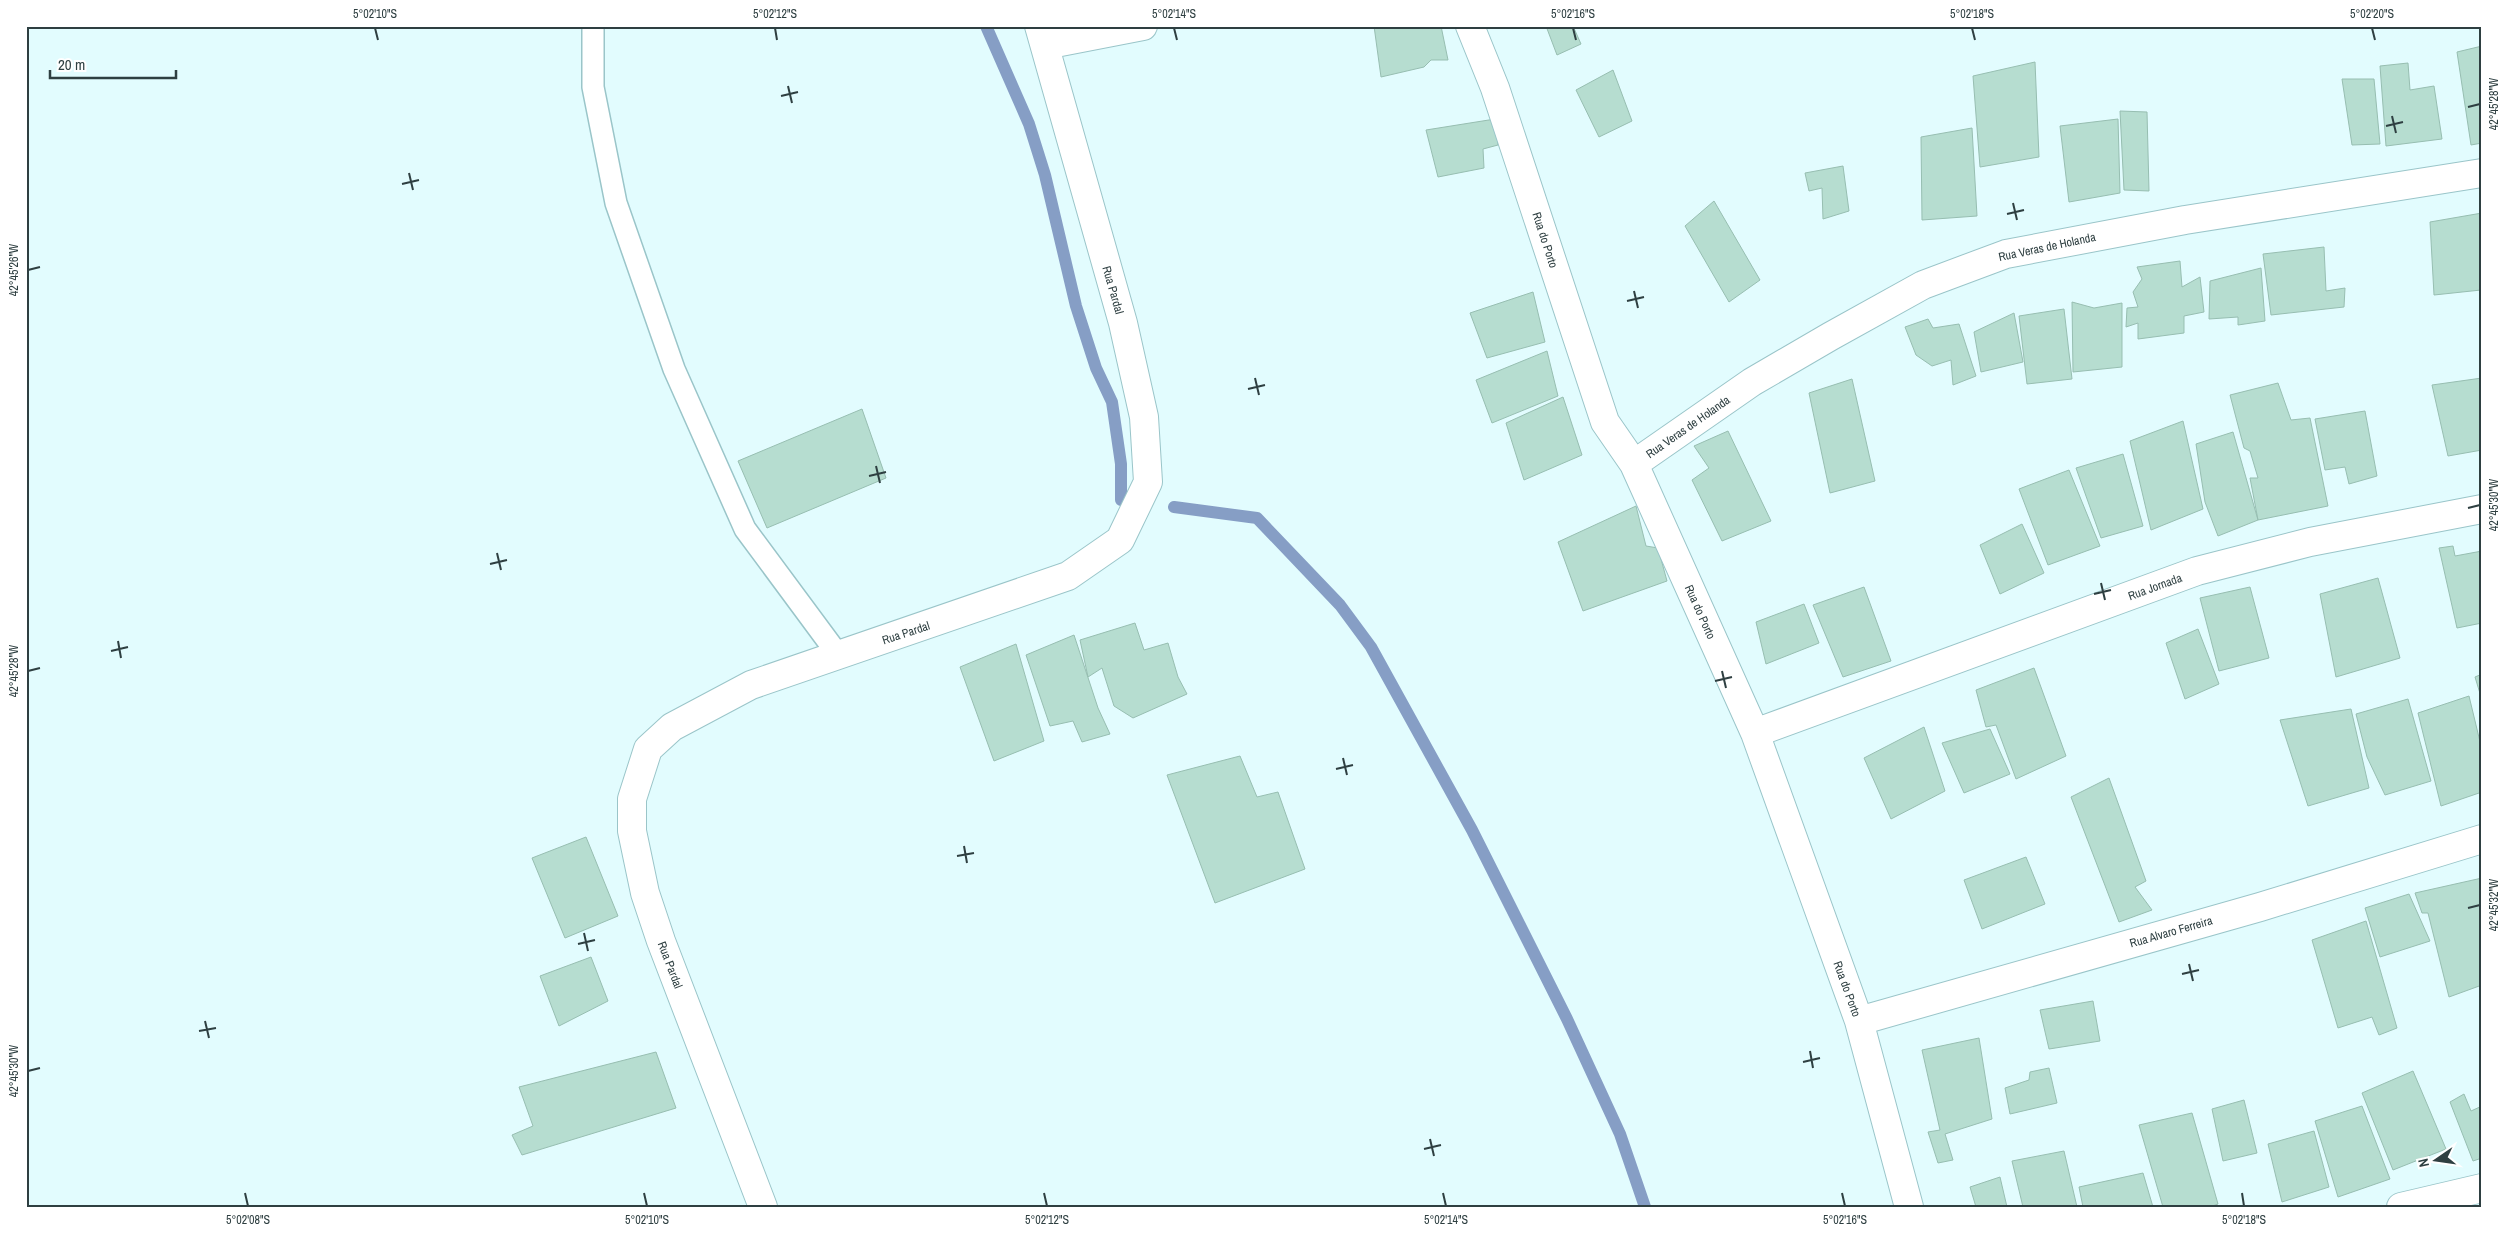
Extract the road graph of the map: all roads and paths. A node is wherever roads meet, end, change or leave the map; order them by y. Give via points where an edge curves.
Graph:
1 (593, 26) edge
2 (1143, 26) edge
3 (1470, 26) edge
4 (1042, 36) edge
5 (2482, 173) edge
6 (1634, 464) junction
7 (2482, 509) edge
8 (839, 656) junction
9 (1755, 733) junction
10 (2482, 839) edge
11 (1859, 1021) junction
12 (2482, 1188) edge
13 (763, 1207) edge
14 (1909, 1207) edge
15 (2401, 1207) edge

1 - 8 lane via 593,87 616,204 674,369 745,529
2 - 4 street
3 - 6 street, Rua do Porto via 1494,88 1606,422
4 - 8 street, Rua Pardal via 1123,323 1144,416 1148,482 1120,540 1068,576
5 - 6 street, Rua Veras de Holanda via 2185,220 2006,254 1923,285 1831,336 1752,382
6 - 9 street, Rua do Porto
7 - 9 street, Rua Jornada via 2310,542 2197,571
8 - 13 street, Rua Pardal via 751,685 672,727 648,750 632,799 632,831 645,893
9 - 11 street, Rua do Porto
10 - 11 street, Rua Alvaro Ferreira via 2260,907
11 - 14 street, Rua do Porto
12 - 15 street

